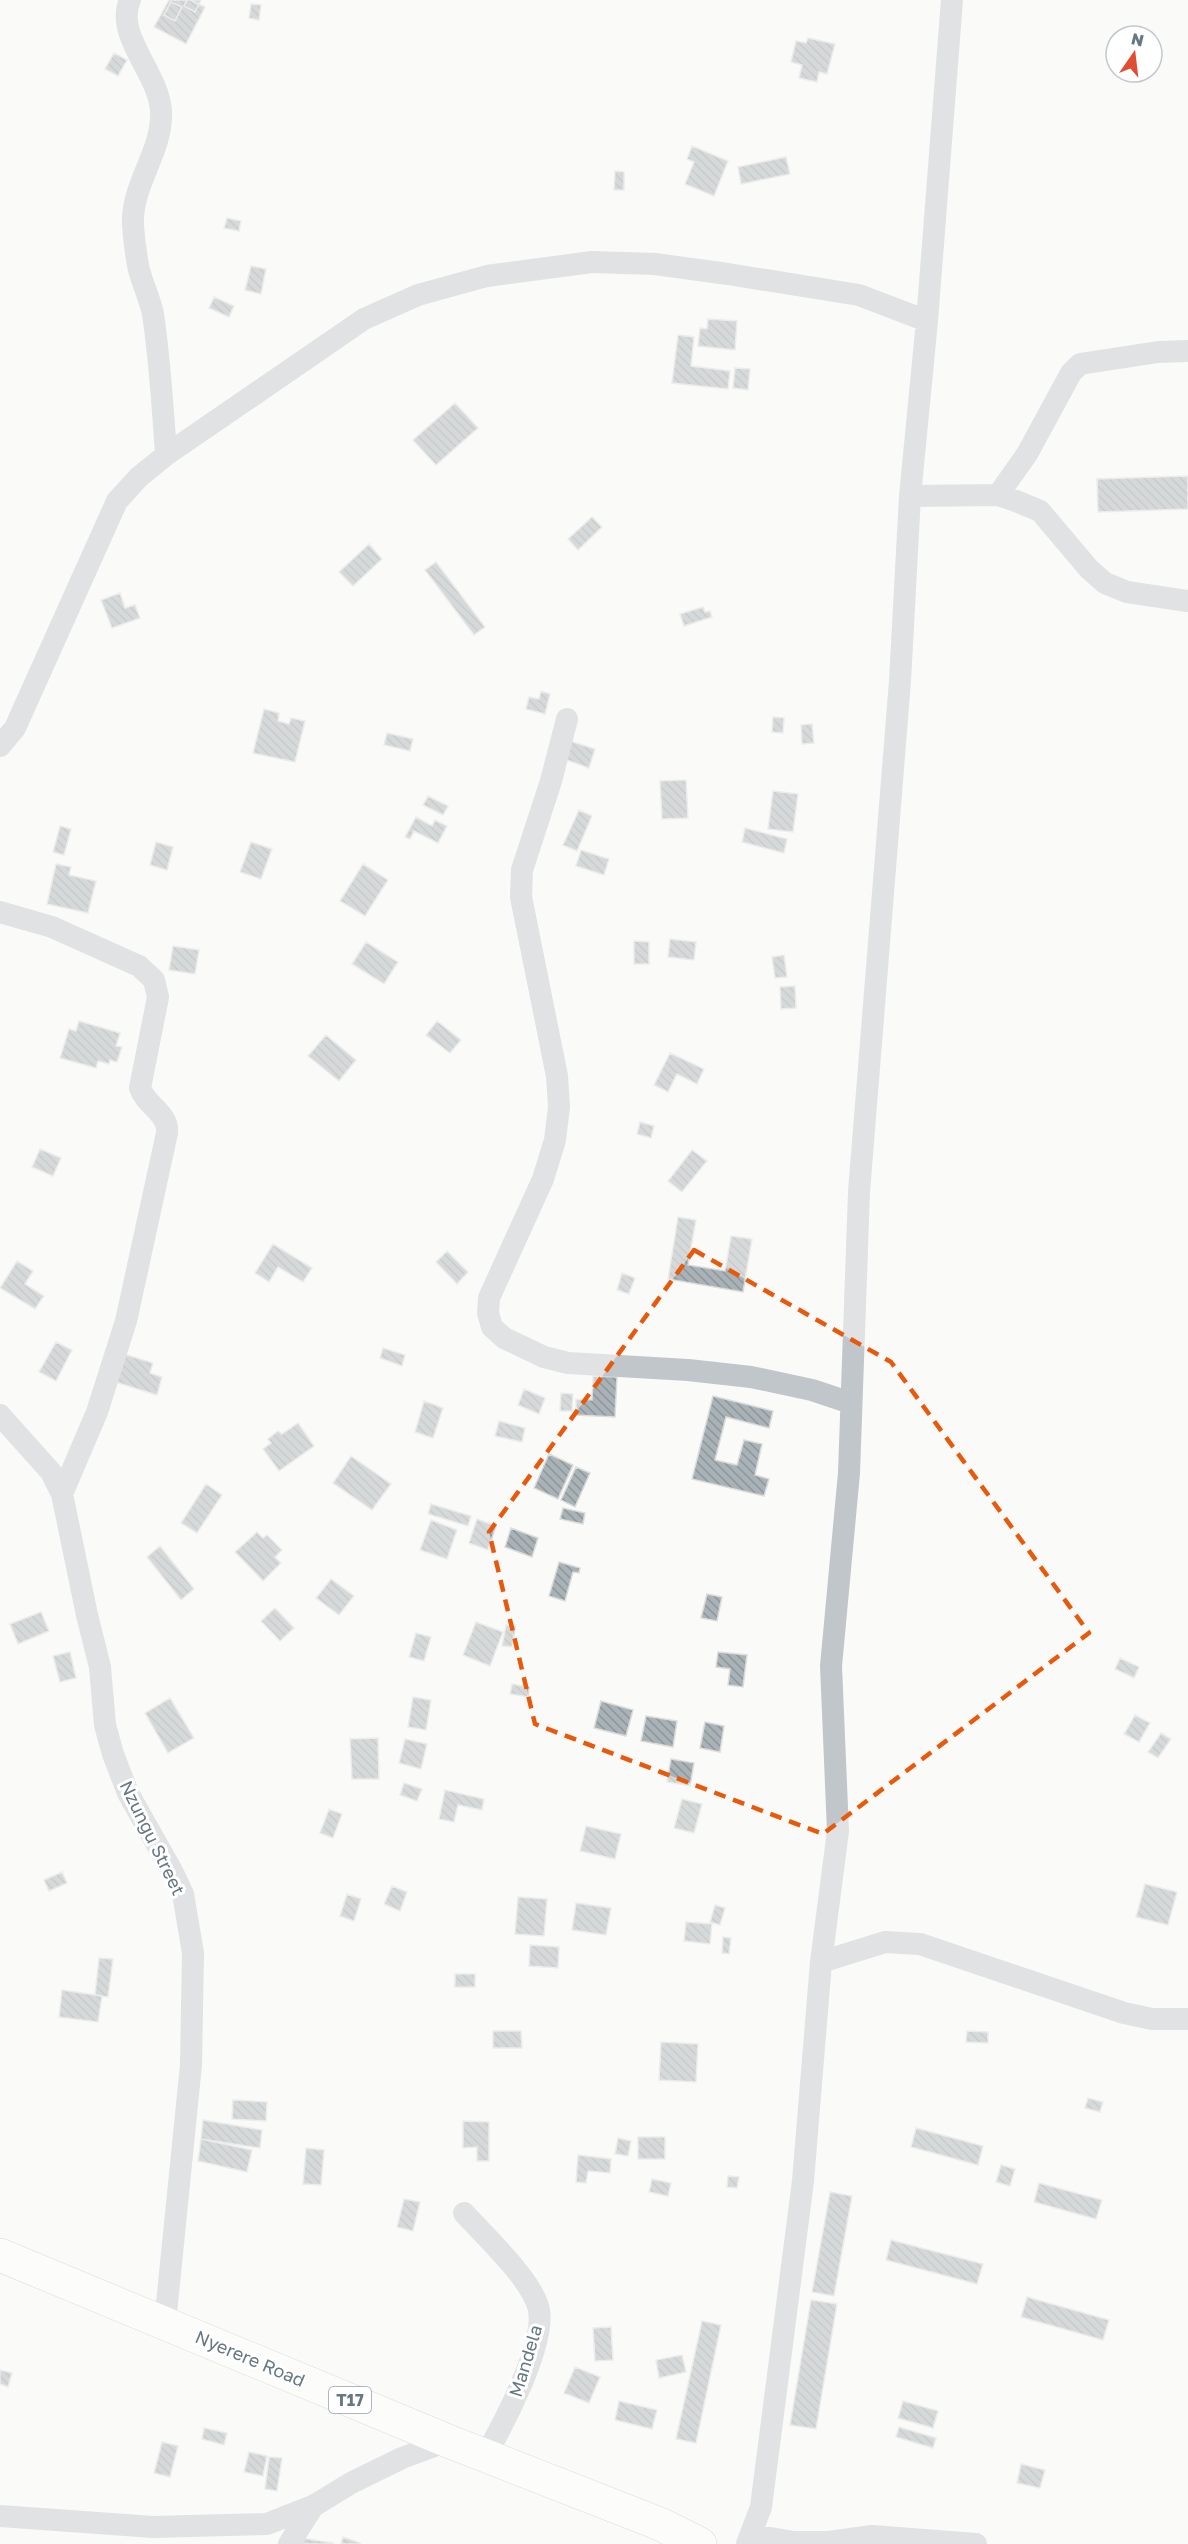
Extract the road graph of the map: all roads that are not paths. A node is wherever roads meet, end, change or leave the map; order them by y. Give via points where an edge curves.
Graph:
1 (130, 0) edge
2 (952, 0) edge
3 (927, 321) junction
4 (1188, 351) edge
5 (166, 455) junction
6 (998, 495) junction
7 (910, 496) junction
8 (1188, 601) edge
9 (567, 719) dead end
10 (0, 746) edge
11 (0, 912) edge
12 (851, 1403) junction
13 (0, 1415) edge
14 (62, 1494) junction
15 (821, 1962) junction
16 (1188, 2019) edge
17 (464, 2213) dead end
18 (0, 2255) edge
19 (165, 2323) junction
20 (448, 2441) junction
21 (485, 2456) junction
22 (315, 2505) junction
23 (0, 2516) edge
24 (750, 2539) edge
25 (289, 2544) edge
26 (700, 2544) edge
27 (976, 2544) edge

1 - 5 street via 126,25 157,90 161,110 158,141 134,207 133,225 140,271 152,311
2 - 3 street
3 - 5 street via 859,295 655,264 592,262 487,276 418,295 364,320
3 - 7 street
4 - 6 street via 1080,364
5 - 10 street via 117,501 15,728
6 - 7 street
6 - 8 street via 1040,511 1105,583 1127,592
7 - 12 street via 900,681 859,1192
9 - 12 street via 520,883 557,1076 555,1140 543,1179 489,1298 492,1327 504,1338 544,1358 751,1377
11 - 14 street via 52,927 139,966 154,981 158,998 140,1088 143,1097 165,1119 167,1133 126,1321 97,1412
12 - 15 street via 849,1473 831,1666 838,1831
13 - 14 street, Nzungu Street via 51,1472
14 - 19 street, Nzungu Street via 100,1667 105,1725 113,1754 128,1793 183,1894 193,1953 191,2065
15 - 16 street via 885,1942 920,1944 1124,2013 1152,2019
15 - 24 street via 803,2181 760,2507
17 - 21 street, Mandela via 526,2284 538,2307 539,2322 525,2375
18 - 19 main road, Nyerere Road / T17
19 - 20 main road, Nyerere Road / T17
20 - 21 main road, Nyerere Road / T17
20 - 22 street via 402,2458
21 - 26 main road, Nyerere Road / T17 via 660,2524
22 - 23 street via 267,2524 227,2526 153,2527
22 - 25 street
24 - 27 street via 829,2542 872,2536

